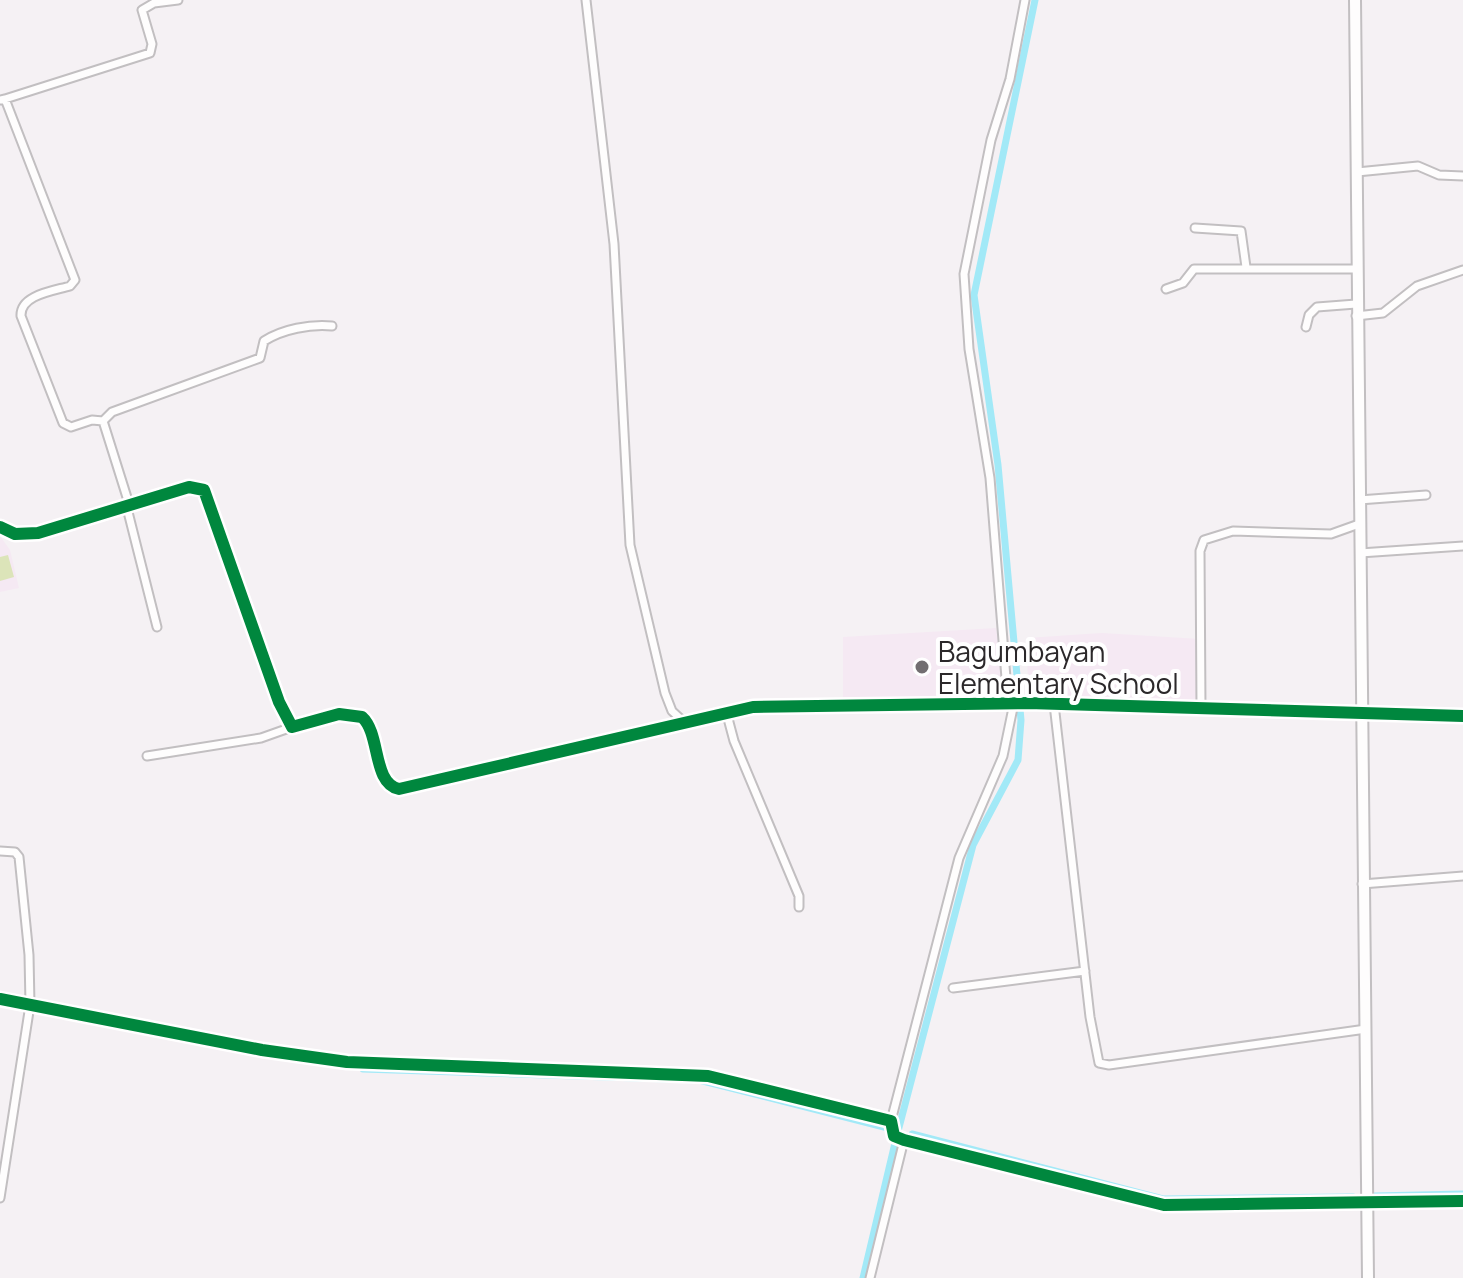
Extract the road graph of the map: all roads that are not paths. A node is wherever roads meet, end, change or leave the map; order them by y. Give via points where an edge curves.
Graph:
1 (178, 0) edge
2 (586, 0) edge
3 (1025, 0) edge
4 (1355, 0) edge
5 (2, 99) edge
6 (1357, 172) junction
7 (1463, 176) edge
8 (1195, 228) dead end
9 (1246, 267) junction
10 (1356, 269) junction
11 (1463, 270) edge
12 (1166, 289) dead end
13 (1356, 304) junction
14 (1356, 316) junction
15 (332, 326) dead end
16 (1306, 327) dead end
17 (103, 421) junction
18 (1426, 495) dead end
19 (1359, 500) junction
20 (129, 507) junction
21 (1359, 524) junction
22 (0, 527) edge
23 (1463, 546) edge
24 (1360, 553) junction
25 (157, 627) dead end
26 (1013, 703) junction
27 (1054, 704) junction
28 (1201, 708) junction
29 (672, 711) junction
30 (726, 711) junction
31 (1362, 712) junction
32 (1463, 716) edge
33 (684, 722) junction
34 (669, 725) junction
35 (292, 727) junction
36 (147, 756) dead end
37 (0, 851) edge
38 (1463, 876) edge
39 (1362, 884) junction
40 (799, 907) dead end
41 (1085, 971) junction
42 (953, 988) dead end
43 (0, 999) edge
44 (30, 1005) junction
45 (1366, 1029) junction
46 (891, 1121) junction
47 (904, 1140) junction
48 (0, 1198) edge
49 (1463, 1201) edge
50 (1367, 1203) junction
51 (870, 1278) edge
52 (1368, 1278) edge

1 - 5 street via 142,10 150,53
2 - 29 street via 614,244 630,545
3 - 26 street via 964,274
4 - 6 main road
5 - 17 street via 75,280 23,304 21,316 63,423 71,427
6 - 7 street via 1418,166 1439,175
6 - 10 main road
8 - 9 street via 1241,231
9 - 10 street
9 - 12 street via 1194,269 1183,283
10 - 13 main road
11 - 14 street via 1417,286 1383,313
13 - 14 main road
13 - 16 street via 1317,307
14 - 19 main road
15 - 17 street via 273,336 264,341 260,358 112,412
17 - 20 street
18 - 19 street
19 - 21 main road
20 - 22 street via 38,533 15,534
20 - 25 street
20 - 35 street via 189,487 204,490
21 - 24 main road
21 - 28 street via 1331,534 1233,531 1204,540
23 - 24 street
24 - 31 main road
26 - 27 street
26 - 30 street via 804,704
26 - 46 street via 1003,756 959,858
27 - 28 street
27 - 41 street
28 - 31 street
29 - 33 street
29 - 34 street
30 - 33 street
30 - 40 street via 797,890
31 - 32 street
31 - 39 main road
33 - 34 street
34 - 35 street via 399,789 384,778 373,731 362,717 339,714
35 - 36 street via 261,738
37 - 44 street via 19,857
38 - 39 street
39 - 45 main road
41 - 42 street
41 - 45 street via 1097,1058 1103,1065
43 - 44 street
44 - 46 street via 347,1062 708,1076
44 - 48 street
45 - 50 main road
46 - 47 street via 894,1136
47 - 50 street via 1164,1205
47 - 51 street
49 - 50 street
50 - 52 main road

